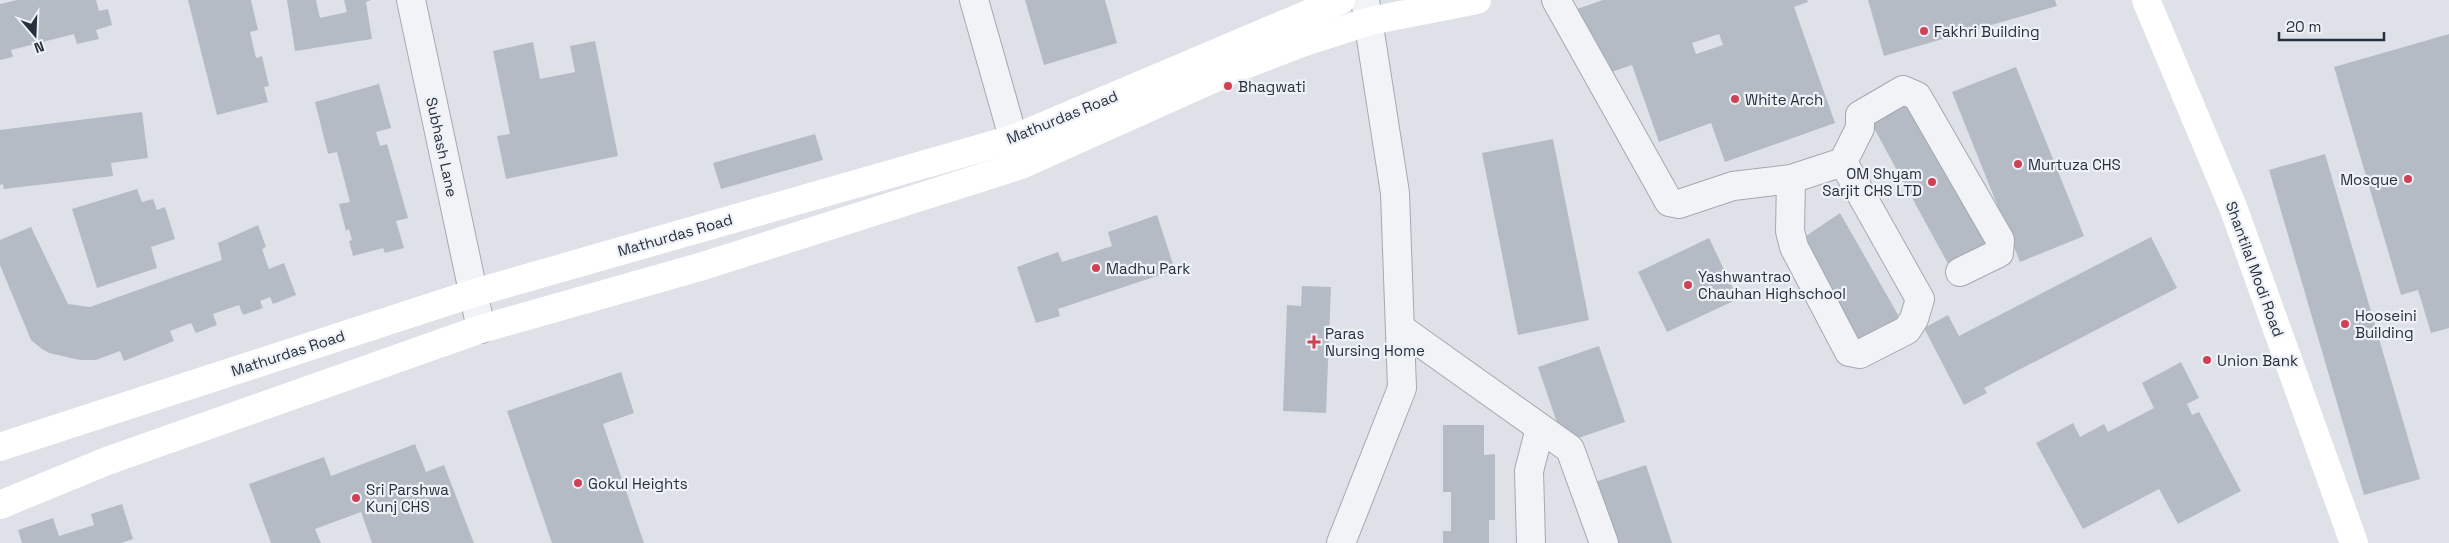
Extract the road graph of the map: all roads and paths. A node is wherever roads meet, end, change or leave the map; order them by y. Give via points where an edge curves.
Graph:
1 (411, 0) edge
2 (974, 0) edge
3 (1341, 0) edge
4 (1477, 0) edge
5 (1556, 0) edge
6 (2146, 0) edge
7 (1368, 11) edge
8 (1013, 139) junction
9 (1843, 162) junction
10 (1022, 165) junction
11 (1791, 179) junction
12 (1960, 272) dead end
13 (474, 293) junction
14 (1400, 328) junction
15 (481, 329) junction
16 (1540, 428) junction
17 (0, 447) edge
18 (0, 505) edge
19 (1341, 543) edge
20 (1530, 543) edge
21 (1604, 543) edge
22 (2354, 543) edge

1 - 13 street, Subhash Lane
2 - 8 street
3 - 8 street, Mathurdas Road
4 - 7 street
5 - 11 street via 1669,202 1679,204 1733,186
6 - 22 street, Shantilal Modi Road via 2233,207
7 - 10 street
7 - 14 street via 1395,193
8 - 10 street
8 - 13 street, Mathurdas Road
9 - 11 street
9 - 11 street via 1920,299 1908,330 1860,354 1849,352 1794,247 1790,231
9 - 12 street via 1860,128 1860,115 1903,90 1917,96 2000,240 1999,253
10 - 15 street via 703,266
13 - 15 street, Subhash Lane
13 - 17 street, Mathurdas Road
14 - 16 street
14 - 19 street via 1402,388
15 - 18 street via 107,461
16 - 20 street via 1529,471
16 - 21 street via 1570,449

